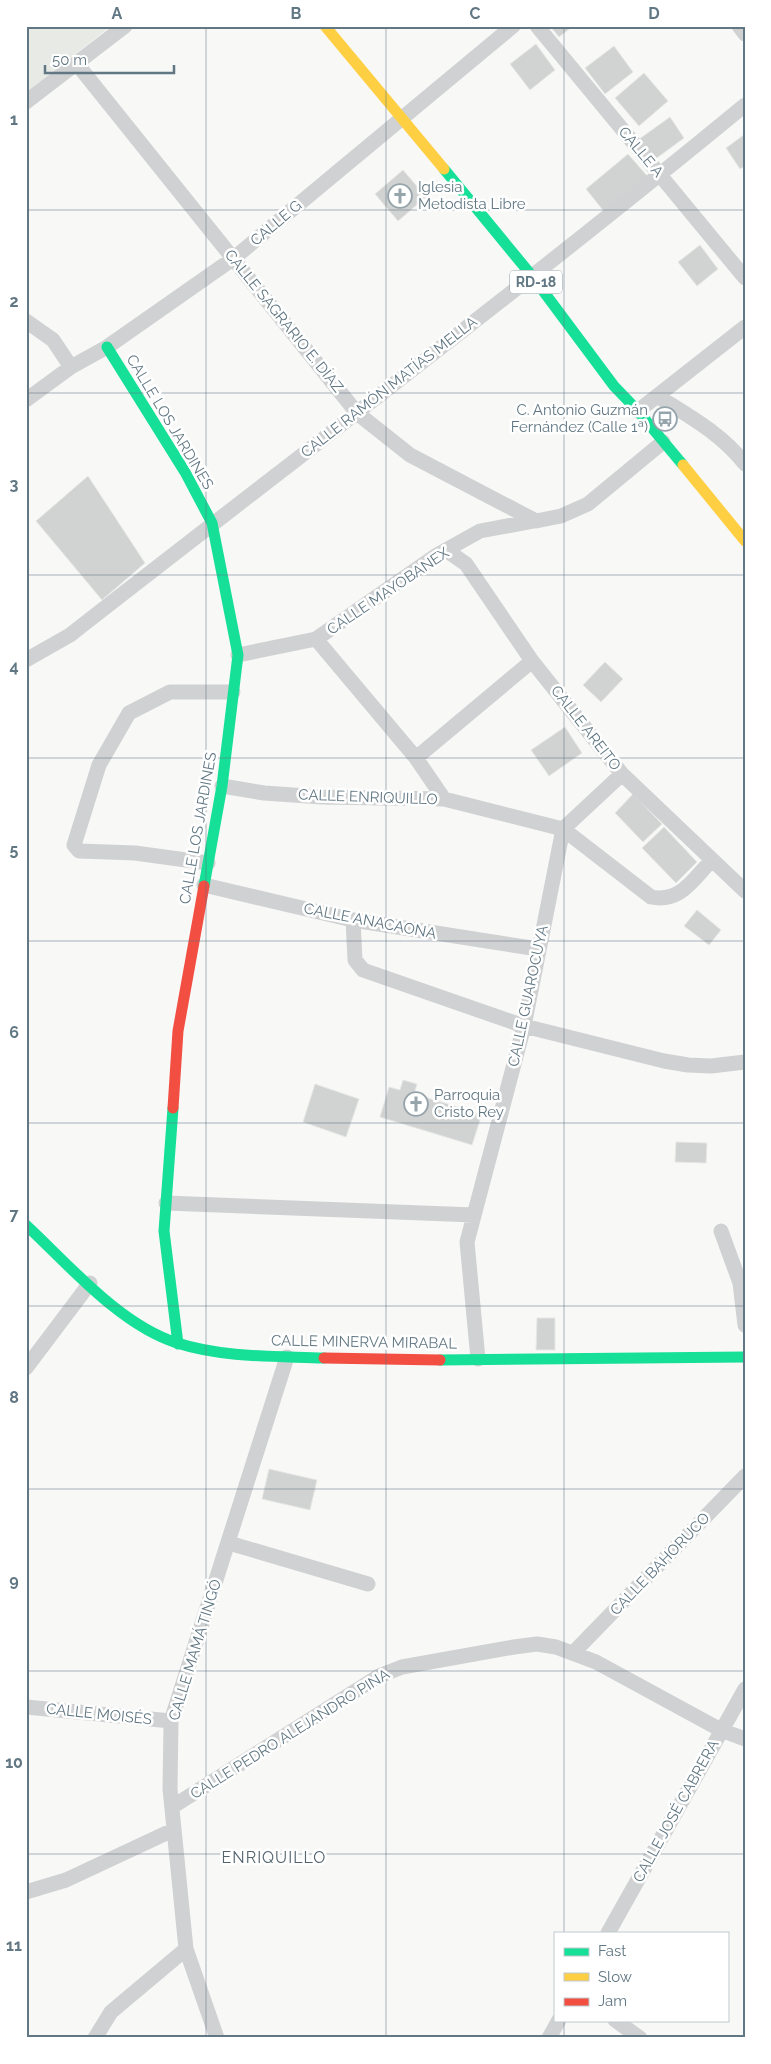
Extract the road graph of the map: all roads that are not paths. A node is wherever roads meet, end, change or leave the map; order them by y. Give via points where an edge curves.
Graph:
1 (125, 26) edge
2 (325, 26) edge
3 (513, 26) edge
4 (537, 26) edge
5 (739, 26) edge
6 (745, 34) edge
7 (77, 64) junction
8 (26, 102) edge
9 (745, 105) edge
10 (402, 119) junction
11 (660, 175) junction
12 (234, 258) junction
13 (532, 276) junction
14 (745, 278) edge
15 (26, 320) edge
16 (745, 327) edge
17 (107, 347) junction
18 (71, 367) junction
19 (657, 396) junction
20 (26, 400) edge
21 (638, 411) junction
22 (357, 413) junction
23 (663, 442) junction
24 (745, 464) edge
25 (536, 521) junction
26 (212, 523) junction
27 (745, 541) edge
28 (446, 550) junction
29 (316, 639) junction
30 (29, 654) edge
31 (238, 656) junction
32 (532, 662) junction
33 (233, 692) junction
34 (416, 758) junction
35 (622, 774) junction
36 (222, 786) junction
37 (444, 799) junction
38 (563, 829) junction
39 (712, 860) junction
40 (208, 863) junction
41 (204, 885) junction
42 (745, 891) edge
43 (353, 920) junction
44 (538, 949) junction
45 (524, 1026) junction
46 (745, 1062) edge
47 (166, 1203) junction
48 (474, 1215) junction
49 (26, 1225) edge
50 (721, 1230) dead end
51 (90, 1283) junction
52 (745, 1325) edge
53 (178, 1344) junction
54 (288, 1357) junction
55 (745, 1357) edge
56 (478, 1359) junction
57 (26, 1368) edge
58 (745, 1476) edge
59 (229, 1543) junction
60 (368, 1584) dead end
61 (574, 1652) junction
62 (745, 1689) edge
63 (26, 1706) edge
64 (171, 1721) junction
65 (721, 1730) junction
66 (745, 1739) edge
67 (172, 1807) junction
68 (173, 1830) junction
69 (26, 1892) edge
70 (609, 1932) edge
71 (186, 1949) junction
72 (558, 2022) edge
73 (618, 2022) edge
74 (95, 2038) edge
75 (217, 2038) edge
76 (549, 2038) edge
77 (640, 2038) edge

1 - 7 street
2 - 10 street, RD-18
3 - 10 street, CALLE G
4 - 11 street, CALLE A
5 - 6 street
7 - 8 street
7 - 12 street, CALLE SAGRARIO E. DÍAZ
9 - 11 street, CALLE RAMÓN MATÍAS MELLA
10 - 12 street, CALLE G
10 - 13 street, RD-18
11 - 13 street, CALLE RAMÓN MATÍAS MELLA
11 - 14 street, CALLE A
12 - 17 street, CALLE G
12 - 22 street, CALLE SAGRARIO E. DÍAZ
13 - 21 street, RD-18 via 614,386
13 - 22 street, CALLE RAMÓN MATÍAS MELLA
15 - 18 street via 53,340
16 - 19 street
17 - 18 street, CALLE G
17 - 26 street, CALLE LOS JARDINES via 185,472
18 - 20 street, CALLE G
19 - 21 street
19 - 24 street via 706,426
21 - 23 street, RD-18
22 - 25 street, CALLE SAGRARIO E. DÍAZ via 410,455
22 - 26 street, CALLE RAMÓN MATÍAS MELLA
23 - 25 street via 588,504 561,516
23 - 27 street, RD-18
25 - 28 street, CALLE MAYOBANEX via 480,531
26 - 30 street, CALLE RAMÓN MATÍAS MELLA via 70,634
26 - 31 street, CALLE LOS JARDINES
28 - 29 street, CALLE MAYOBANEX
28 - 32 street, CALLE AREITO via 466,564
29 - 31 street, CALLE MAYOBANEX
29 - 34 street
31 - 33 street, CALLE LOS JARDINES
32 - 34 street
32 - 35 street, CALLE AREITO
33 - 36 street, CALLE LOS JARDINES
33 - 40 street via 170,692 129,713 99,764 74,845 80,851 134,853
34 - 37 street
35 - 38 street
35 - 39 street, CALLE AREITO
36 - 37 street, CALLE ENRIQUILLO via 322,797
36 - 40 street, CALLE LOS JARDINES
37 - 38 street, CALLE ENRIQUILLO
38 - 39 street, CALLE ENRIQUILLO via 651,897 664,900 679,895
38 - 44 street, CALLE GUAROCUYA
39 - 42 street, CALLE AREITO
40 - 41 street, CALLE LOS JARDINES
41 - 43 street, CALLE ANACAONA
41 - 47 street, CALLE LOS JARDINES via 178,1031
43 - 44 street, CALLE ANACAONA
43 - 45 street via 355,960 363,970
44 - 45 street, CALLE GUAROCUYA
45 - 46 street via 688,1065
45 - 48 street, CALLE GUAROCUYA
47 - 48 street
47 - 53 street, CALLE LOS JARDINES via 164,1231
48 - 56 street, CALLE GUAROCUYA via 467,1242
49 - 51 street, CALLE MINERVA MIRABAL
50 - 52 street via 740,1283
51 - 53 street, CALLE MINERVA MIRABAL via 132,1319
51 - 57 street
53 - 54 street, CALLE MINERVA MIRABAL via 212,1351
54 - 56 street, CALLE MINERVA MIRABAL
54 - 59 street, CALLE MAMÁ TINGÓ
55 - 56 street, CALLE MINERVA MIRABAL
58 - 61 street, CALLE BAHORUCO
59 - 60 street
59 - 64 street, CALLE MAMÁ TINGÓ
61 - 65 street, CALLE PEDRO ALEJANDRO PINA
61 - 67 street, CALLE PEDRO ALEJANDRO PINA via 530,1645 402,1667 379,1676
62 - 65 street, CALLE JOSÉ CABRERA
63 - 64 street, CALLE MOISÉS
64 - 67 street, CALLE MAMÁ TINGÓ
65 - 66 street, CALLE PEDRO ALEJANDRO PINA
65 - 70 street, CALLE JOSÉ CABRERA
67 - 68 street, CALLE MAMÁ TINGÓ
68 - 69 street via 66,1880
68 - 71 street, CALLE MAMÁ TINGÓ
71 - 74 street via 111,2012
71 - 75 street, CALLE MAMÁ TINGÓ
72 - 76 street
73 - 77 street

